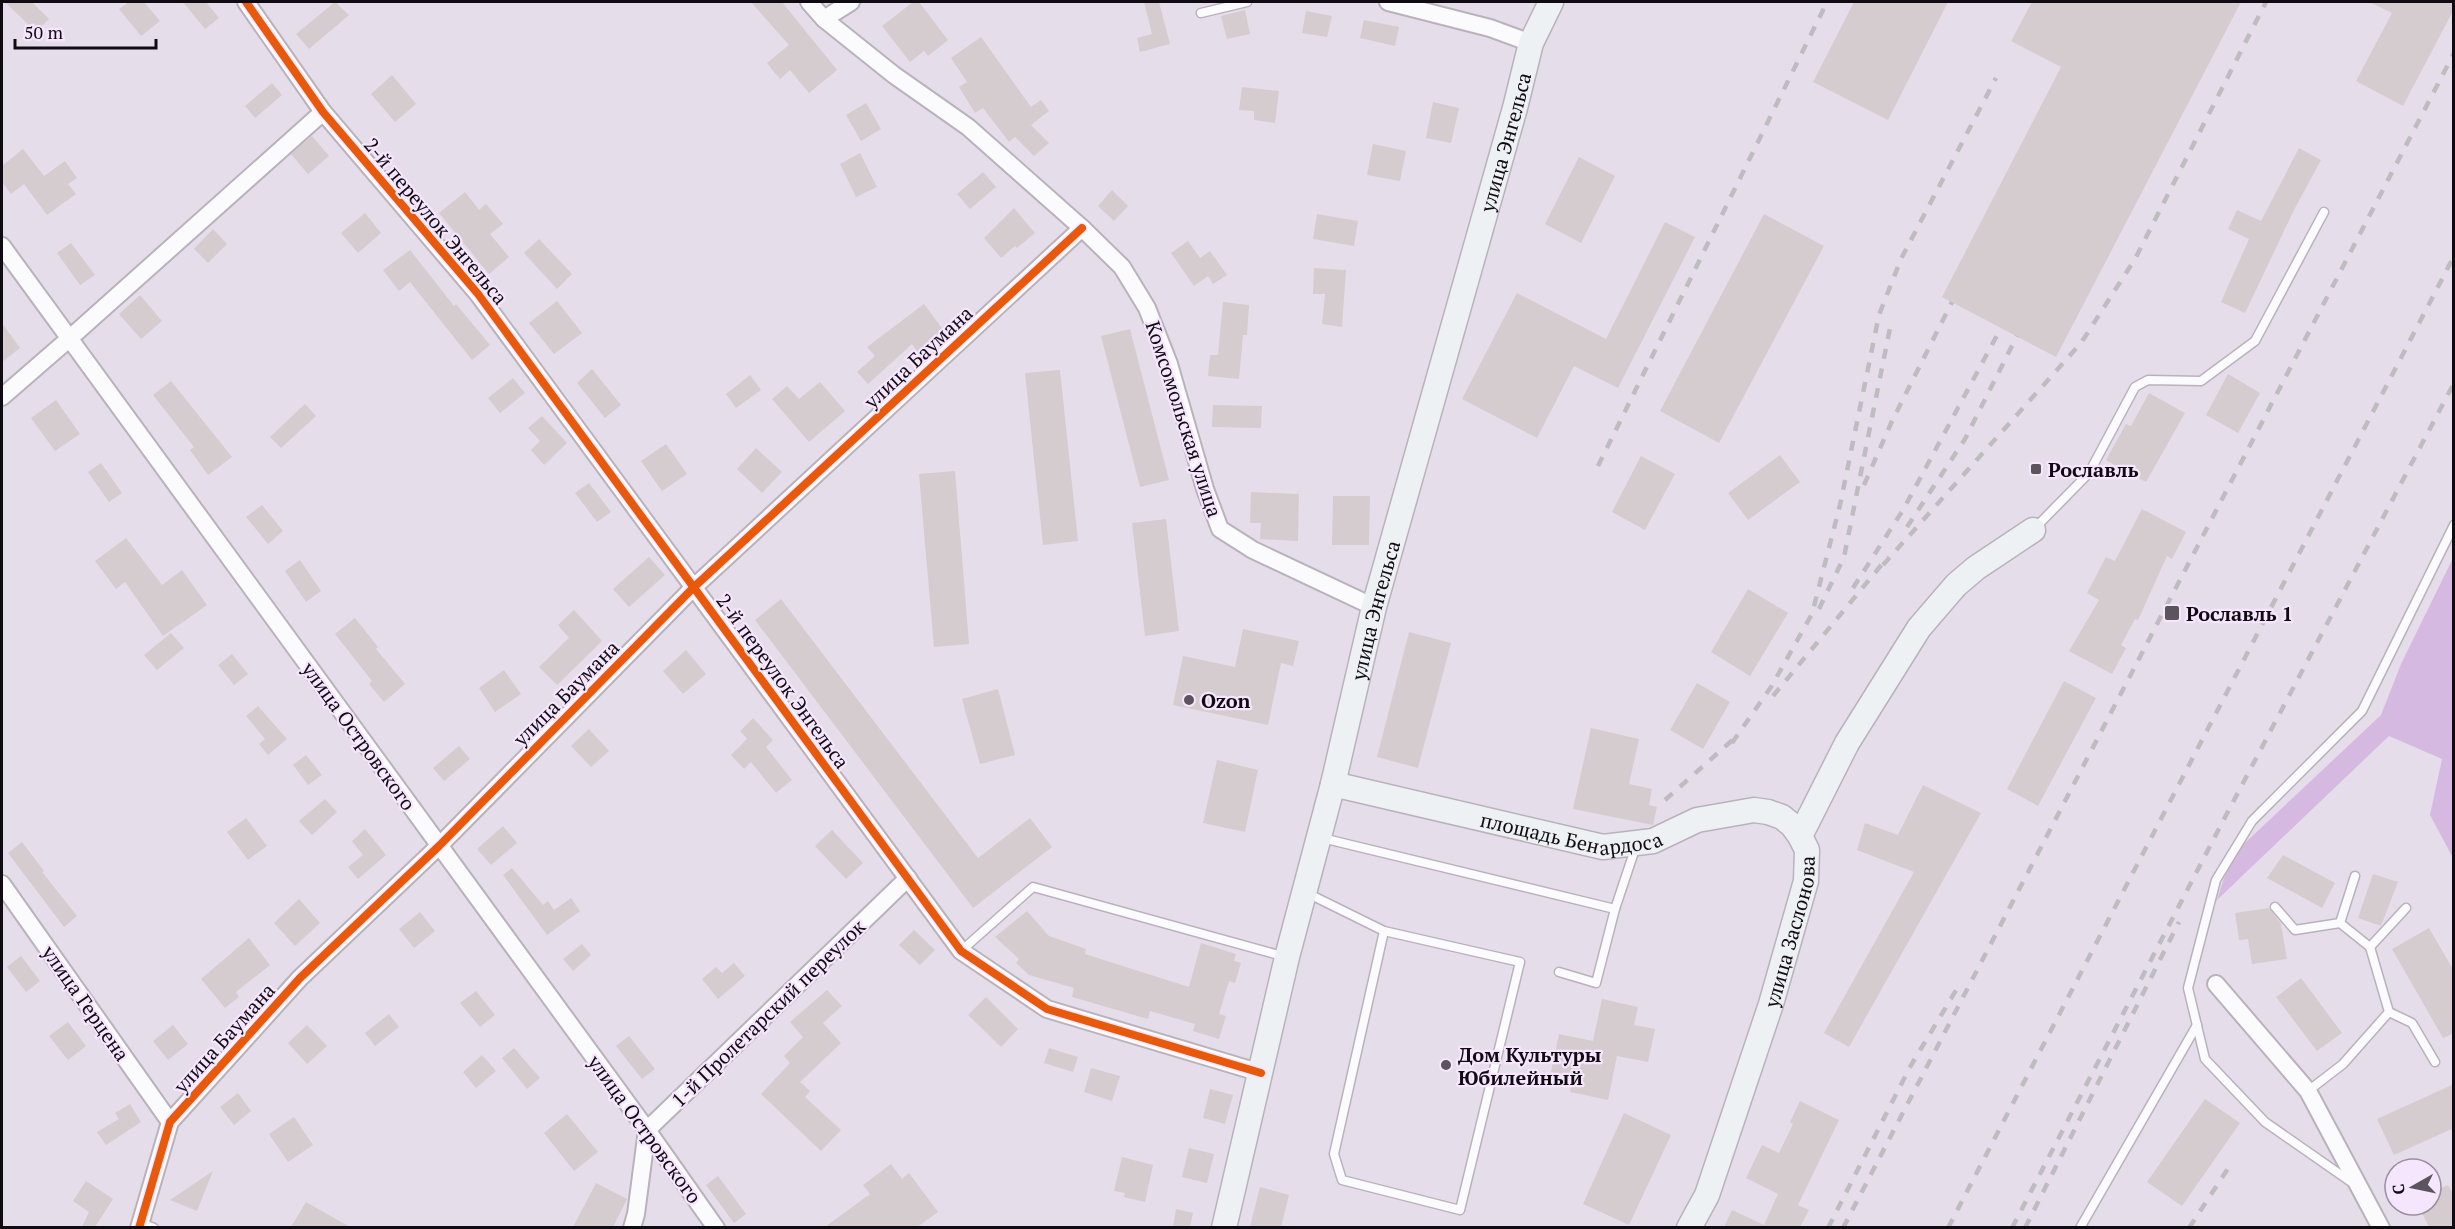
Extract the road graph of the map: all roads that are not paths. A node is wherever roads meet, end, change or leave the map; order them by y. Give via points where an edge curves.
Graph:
1 (246, 2) edge
2 (809, 2) edge
3 (851, 2) edge
4 (1247, 2) edge
5 (1388, 2) edge
6 (1551, 2) edge
7 (1201, 13) dead end
8 (824, 19) junction
9 (1531, 43) junction
10 (323, 112) junction
11 (2324, 212) dead end
12 (1082, 228) junction
13 (2, 246) edge
14 (70, 339) junction
15 (2, 397) edge
16 (2454, 525) edge
17 (2033, 530) joint
18 (693, 588) junction
19 (1374, 607) junction
20 (1333, 784) junction
21 (1800, 836) junction
22 (1318, 837) junction
23 (1636, 844) junction
24 (439, 846) junction
25 (2355, 876) dead end
26 (908, 878) junction
27 (2, 884) edge
28 (1304, 892) junction
29 (2275, 907) dead end
30 (2406, 908) dead end
31 (1615, 909) junction
32 (2340, 923) junction
33 (1384, 931) junction
34 (2370, 947) junction
35 (962, 951) junction
36 (1287, 957) junction
37 (1559, 972) dead end
38 (2216, 984) dead end
39 (2389, 1012) junction
40 (2197, 1025) junction
41 (2435, 1062) dead end
42 (1261, 1073) junction
43 (2308, 1091) junction
44 (170, 1122) junction
45 (647, 1130) junction
46 (2362, 1190) junction
47 (145, 1226) edge
48 (632, 1227) edge
49 (716, 1227) edge
50 (1224, 1227) edge
51 (1689, 1227) edge
52 (2080, 1227) edge
53 (2381, 1227) edge

1 - 10 street, 2-й переулок Энгельса
2 - 8 street, Комсомольская улица
3 - 8 street
4 - 7 lane
5 - 9 street via 1490,28
6 - 9 street, улица Энгельса
8 - 12 street, Комсомольская улица via 968,127
9 - 19 street, улица Энгельса
10 - 14 street
10 - 18 street, 2-й переулок Энгельса via 478,294
11 - 17 lane via 2255,340 2201,381 2148,380 2135,387 2089,473
12 - 18 street, улица Баумана
12 - 19 street, Комсомольская улица via 1122,267 1147,308 1169,364 1220,530 1253,550
13 - 14 street, улица Островского
14 - 15 street
14 - 24 street, улица Островского
16 - 40 lane via 2362,711 2252,821 2216,880 2188,988
17 - 21 street, улица Заслонова via 1956,585 1918,628 1847,743
18 - 24 street, улица Баумана
18 - 26 street, 2-й переулок Энгельса
19 - 20 street, улица Энгельса
20 - 22 street, улица Энгельса
20 - 23 street, площадь Бенардоса via 1582,843 1603,847
21 - 23 street, площадь Бенардоса via 1782,817 1754,810 1697,820 1653,841
21 - 51 street, улица Заслонова via 1807,850 1806,881 1771,1004 1707,1195
22 - 28 street, улица Энгельса
22 - 31 lane
23 - 31 lane
24 - 44 street, улица Баумана via 300,978
24 - 45 street, улица Островского
25 - 32 lane
26 - 35 street, 2-й переулок Энгельса
26 - 45 street, 1-й Пролетарский переулок
27 - 44 street, улица Герцена
28 - 33 lane
28 - 36 street, улица Энгельса
29 - 32 lane via 2295,930
30 - 34 lane
31 - 37 lane via 1596,983
32 - 34 lane
33 - 33 lane via 1334,1154 1342,1180 1460,1210 1520,962
34 - 39 lane
35 - 36 lane via 1033,887
35 - 42 street, 2-й переулок Энгельса via 1047,1010
36 - 42 street, улица Энгельса
38 - 43 street
39 - 41 lane via 2412,1023
39 - 43 lane via 2343,1064
40 - 46 lane via 2205,1059 2265,1122
40 - 52 lane
42 - 50 street, улица Энгельса
43 - 46 street
44 - 47 street, улица Баумана
45 - 48 street
45 - 49 street, улица Островского
46 - 53 street

